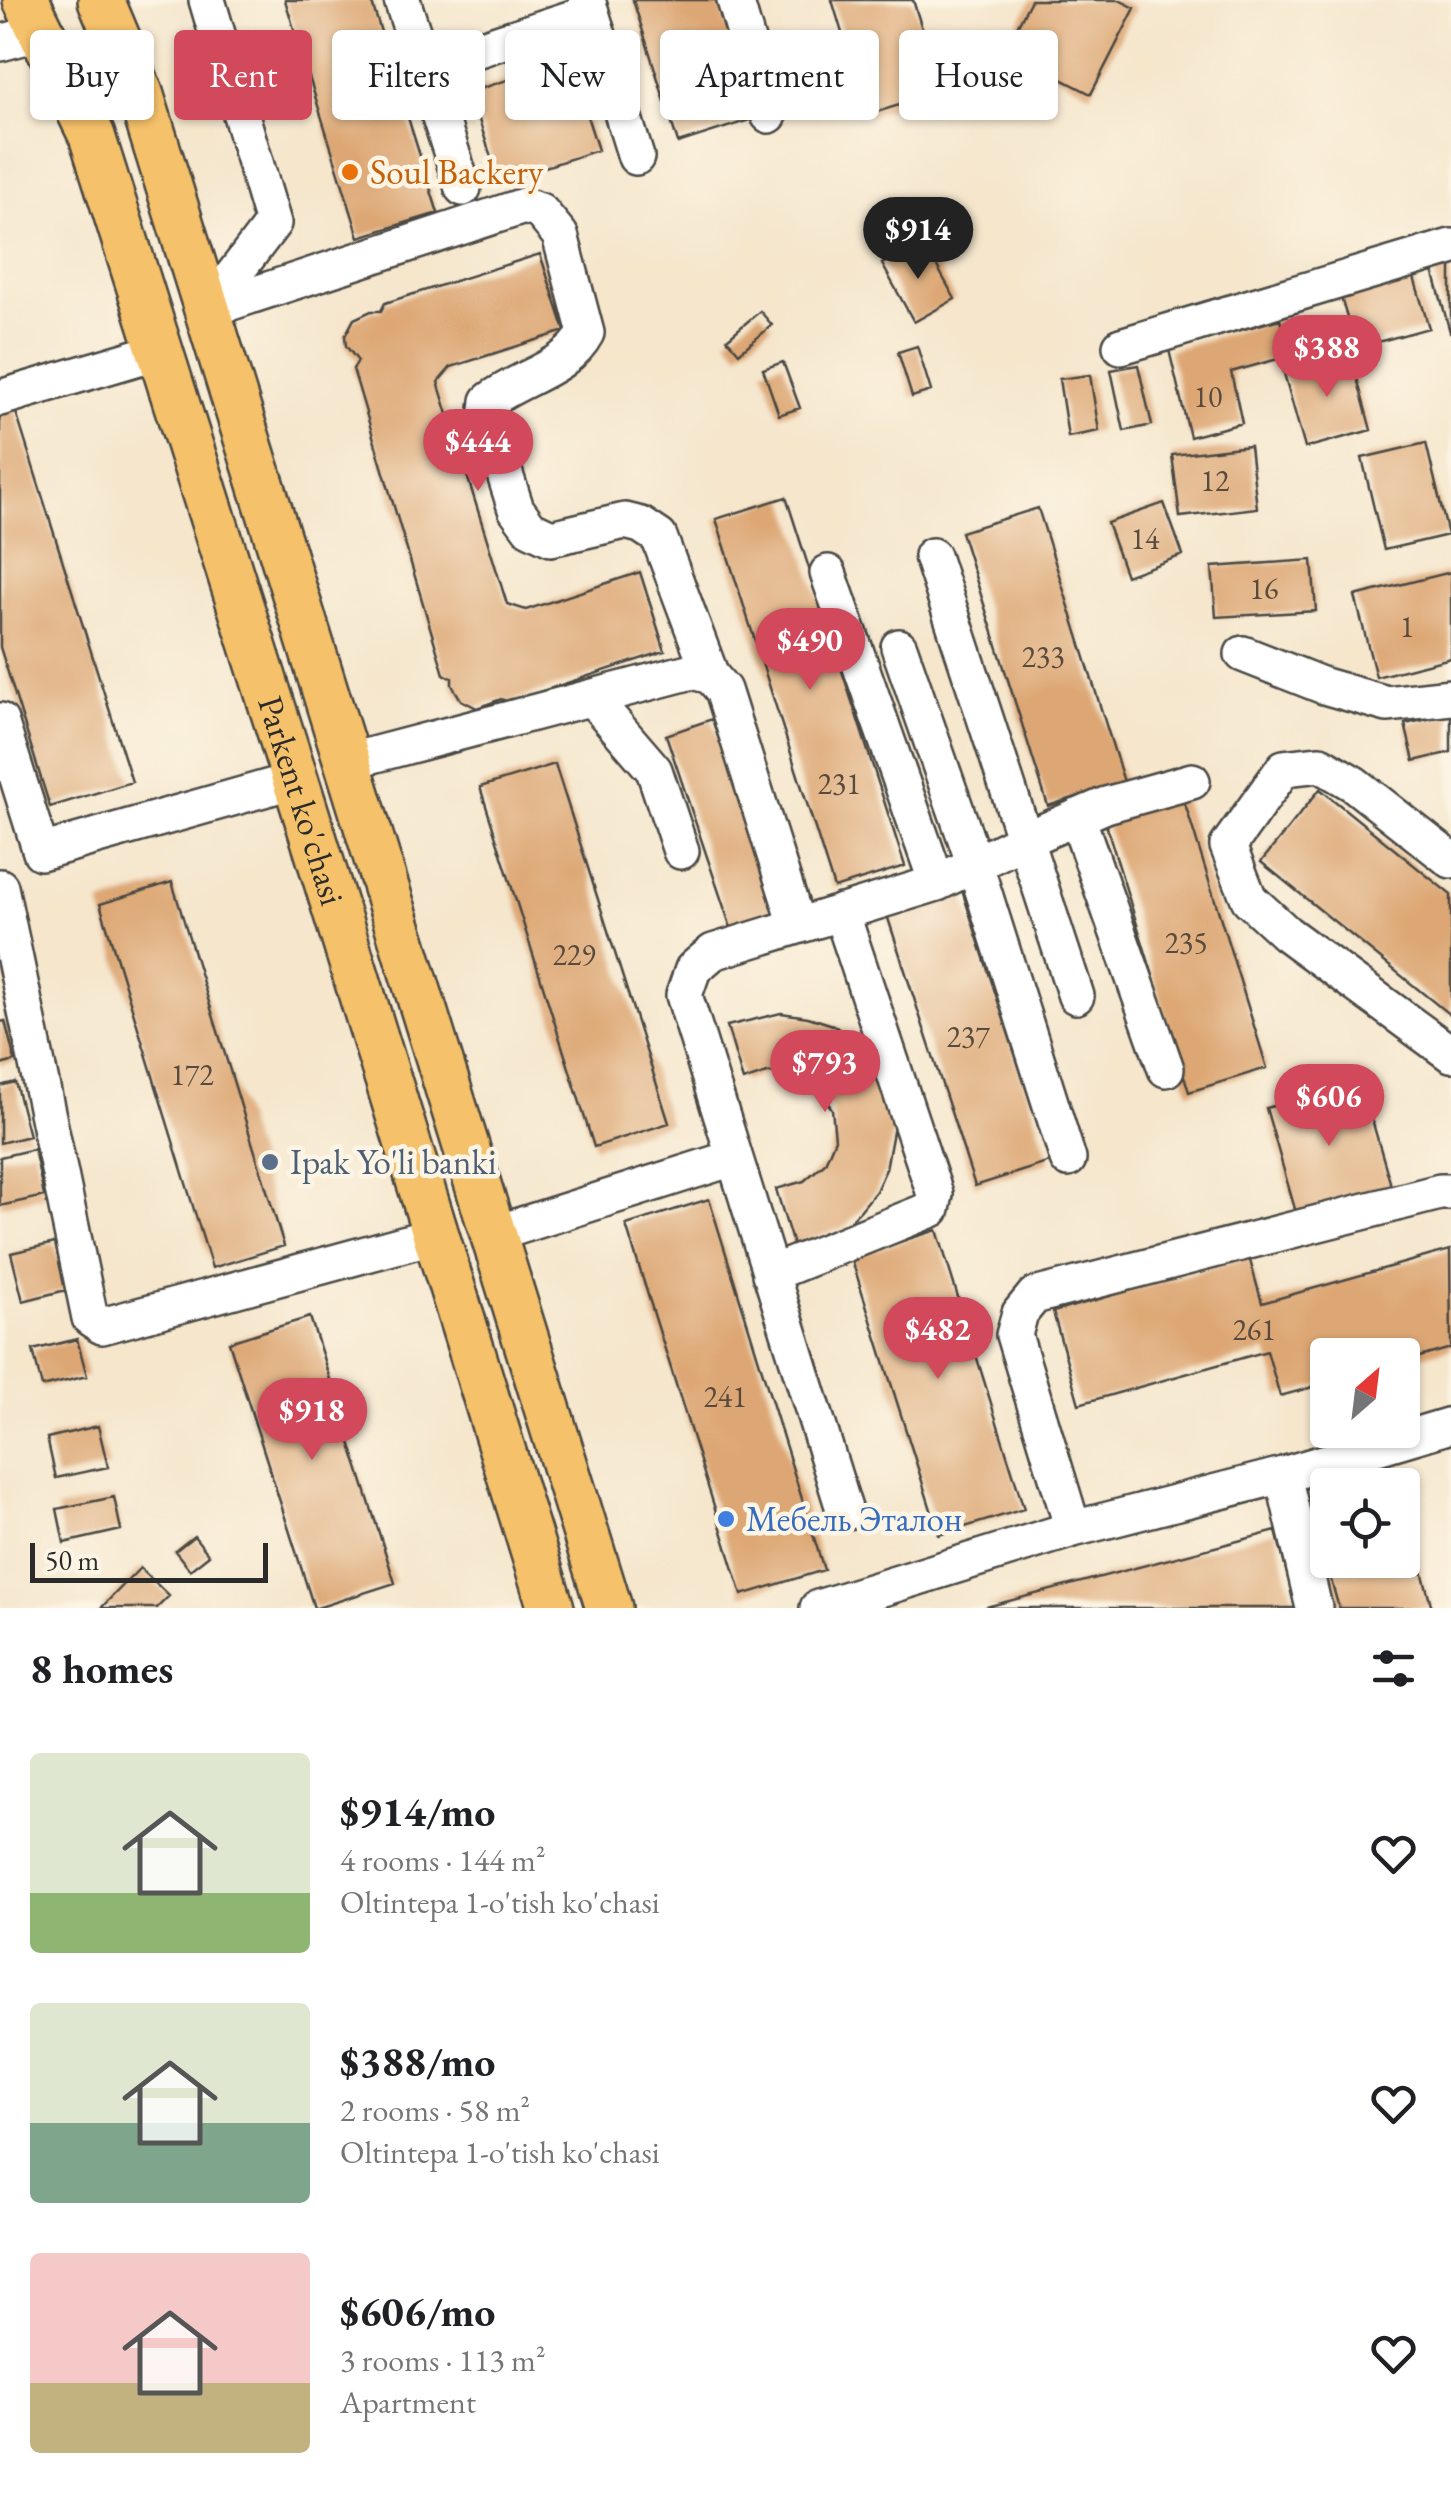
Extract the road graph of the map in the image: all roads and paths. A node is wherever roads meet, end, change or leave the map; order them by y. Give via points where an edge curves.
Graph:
1 (101, 0) edge
2 (207, 0) edge
3 (402, 0) edge
4 (734, 0) edge
5 (589, 6) edge
6 (23, 25) edge
7 (412, 30) edge
8 (743, 30) edge
9 (485, 44) edge
10 (441, 120) edge
11 (636, 157) dead end
12 (463, 188) dead end
13 (1451, 246) edge
14 (206, 310) junction
15 (1121, 346) dead end
16 (160, 351) junction
17 (0, 398) edge
18 (932, 556) dead end
19 (828, 573) dead end
20 (899, 646) dead end
21 (1243, 654) dead end
22 (711, 676) junction
23 (1451, 697) edge
24 (592, 698) junction
25 (0, 721) edge
26 (346, 762) junction
27 (1192, 781) dead end
28 (299, 792) junction
29 (1078, 817) junction
30 (1024, 840) junction
31 (681, 851) dead end
32 (1451, 860) edge
33 (975, 865) junction
34 (937, 883) junction
35 (0, 884) edge
36 (840, 912) junction
37 (796, 925) junction
38 (1076, 996) dead end
39 (1451, 1054) edge
40 (1166, 1069) dead end
41 (734, 1158) junction
42 (1068, 1159) dead end
43 (1451, 1192) edge
44 (436, 1235) junction
45 (492, 1235) junction
46 (770, 1274) junction
47 (1451, 1426) edge
48 (1282, 1474) junction
49 (845, 1512) dead end
50 (1073, 1529) junction
51 (861, 1602) edge
52 (551, 1608) edge
53 (609, 1608) edge
54 (818, 1608) edge
55 (1314, 1608) edge

1 - 14 main road, Parkent ko'chasi via 140,93
2 - 14 street via 273,223
3 - 7 street
4 - 8 street
5 - 9 street
5 - 11 street
6 - 16 main road, Parkent ko'chasi via 92,136
10 - 12 street
13 - 15 street
14 - 22 street via 524,206 540,211 560,235 586,333 560,361 488,400 487,418 516,509 530,528 551,538 626,521 659,537
14 - 26 main road, Parkent ko'chasi
16 - 17 street
16 - 28 main road, Parkent ko'chasi
18 - 30 street
19 - 34 street
20 - 33 street
21 - 23 street via 1386,704
22 - 24 street via 692,671
22 - 37 street via 723,690
24 - 26 street
24 - 31 street via 654,770
25 - 28 street via 41,852
26 - 45 main road, Parkent ko'chasi
27 - 29 street
28 - 35 street
28 - 44 main road, Parkent ko'chasi
29 - 30 street
29 - 40 street
30 - 33 street
30 - 38 street
32 - 39 street via 1320,764 1284,768 1228,846 1249,900
33 - 34 street
33 - 42 street
34 - 36 street
35 - 44 street via 96,1323
36 - 37 street
36 - 46 street via 935,1194 932,1209
37 - 41 street via 713,952 694,969 684,995
41 - 45 street
41 - 46 street
43 - 50 street via 1034,1296 1014,1335
44 - 52 main road, Parkent ko'chasi
45 - 53 main road, Parkent ko'chasi
46 - 49 street
47 - 48 street
48 - 50 street
48 - 55 street
50 - 51 street
51 - 54 street

